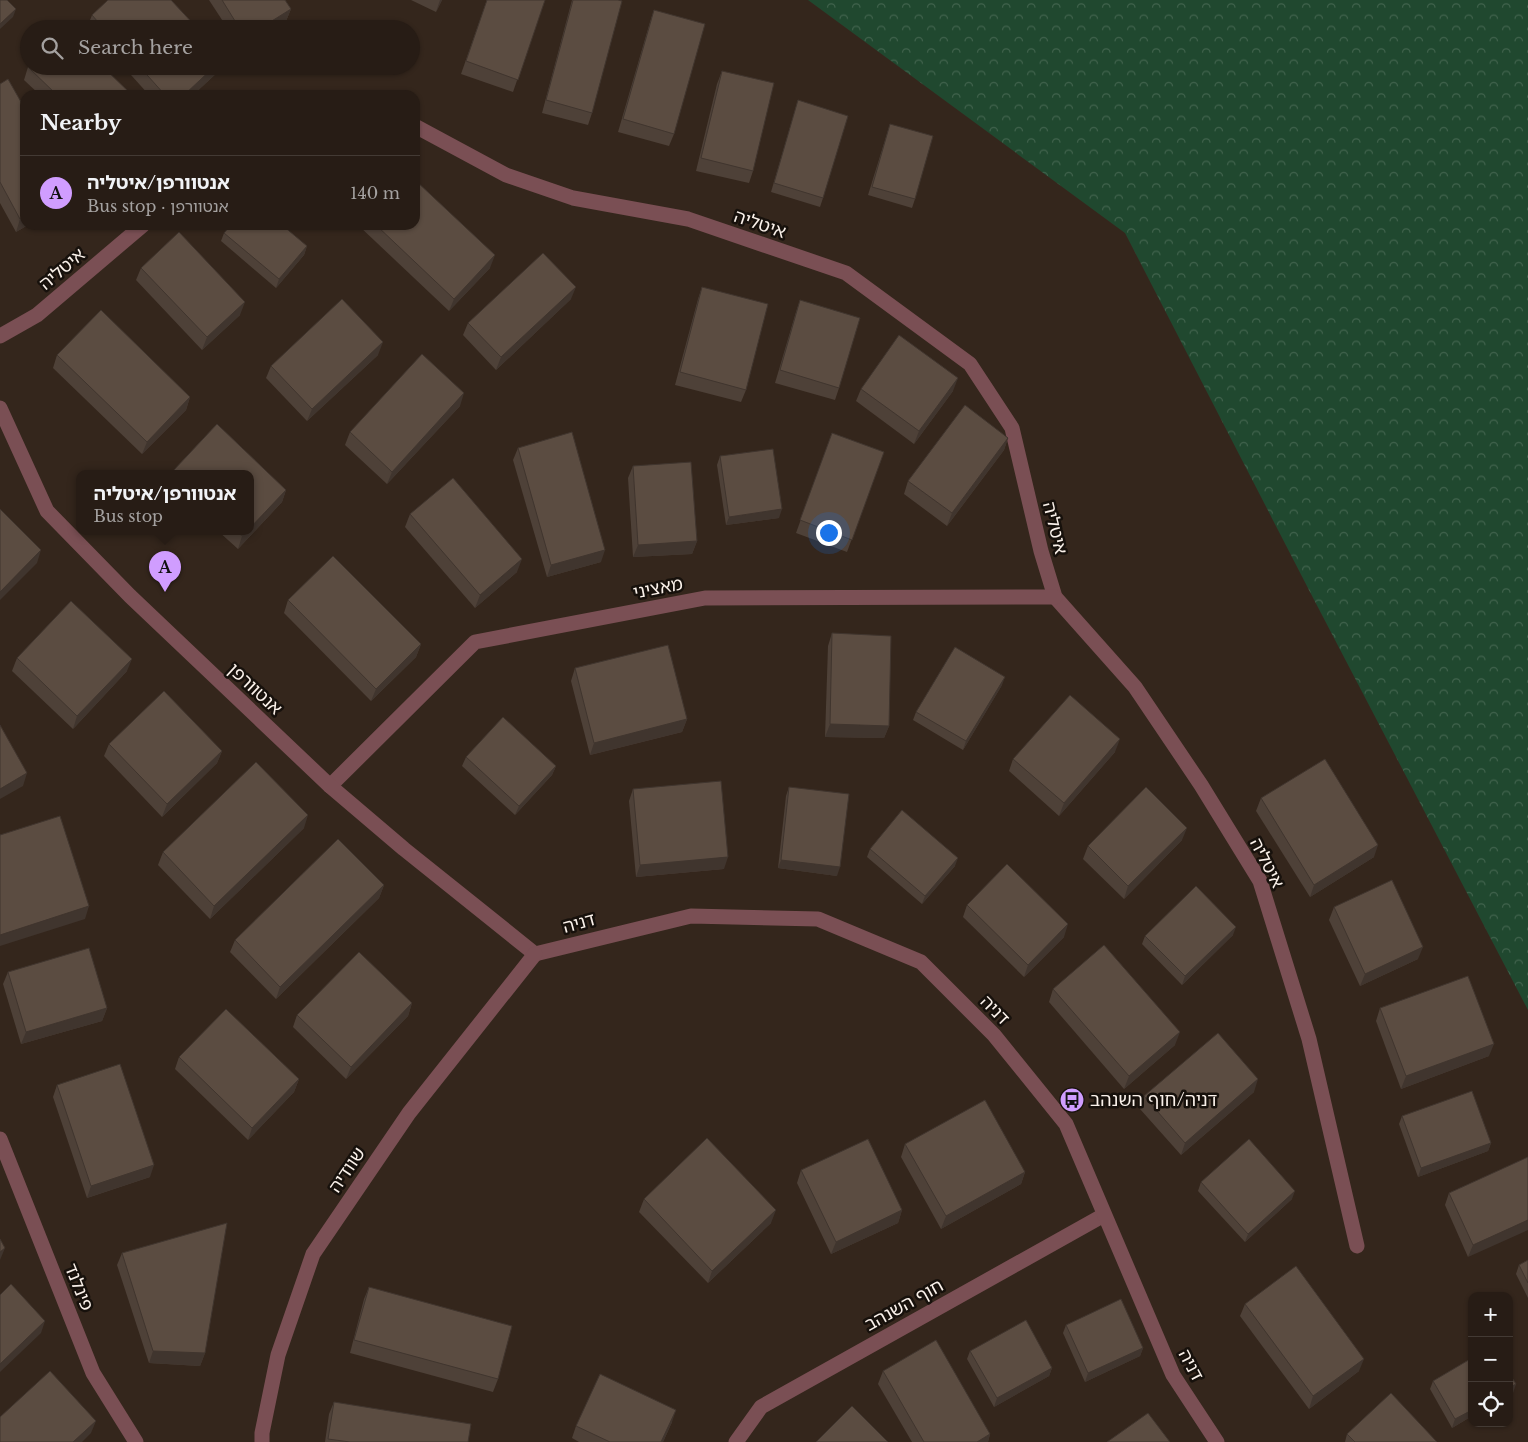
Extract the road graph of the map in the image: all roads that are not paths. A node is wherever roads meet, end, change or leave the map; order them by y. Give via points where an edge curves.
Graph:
1 (420, 129) edge
2 (137, 230) edge
3 (0, 336) edge
4 (0, 408) edge
5 (1055, 597) junction
6 (330, 786) junction
7 (535, 954) junction
8 (0, 1139) edge
9 (1104, 1215) junction
10 (1357, 1246) dead end
11 (136, 1442) edge
12 (262, 1442) edge
13 (736, 1442) edge
14 (1217, 1442) edge

1 - 5 street, איטליה via 506,175 572,198 688,219 854,278 970,364 1012,428 1040,551
2 - 3 street, איטליה via 37,315
4 - 6 street, אנטוורפן via 47,511 130,596
5 - 6 street, מאציני via 705,598 475,642
5 - 10 street, איטליה via 1135,686 1260,881 1309,1038
6 - 7 street, אנטוורפן
7 - 9 street, דניה via 628,930 701,916 818,919 921,962 994,1035 1066,1124
7 - 12 street, שוודיה via 409,1113 312,1254 278,1355
8 - 11 street, פינלנד via 93,1372
9 - 13 street, חוף השנהב via 761,1407
9 - 14 street, דניה via 1173,1374

